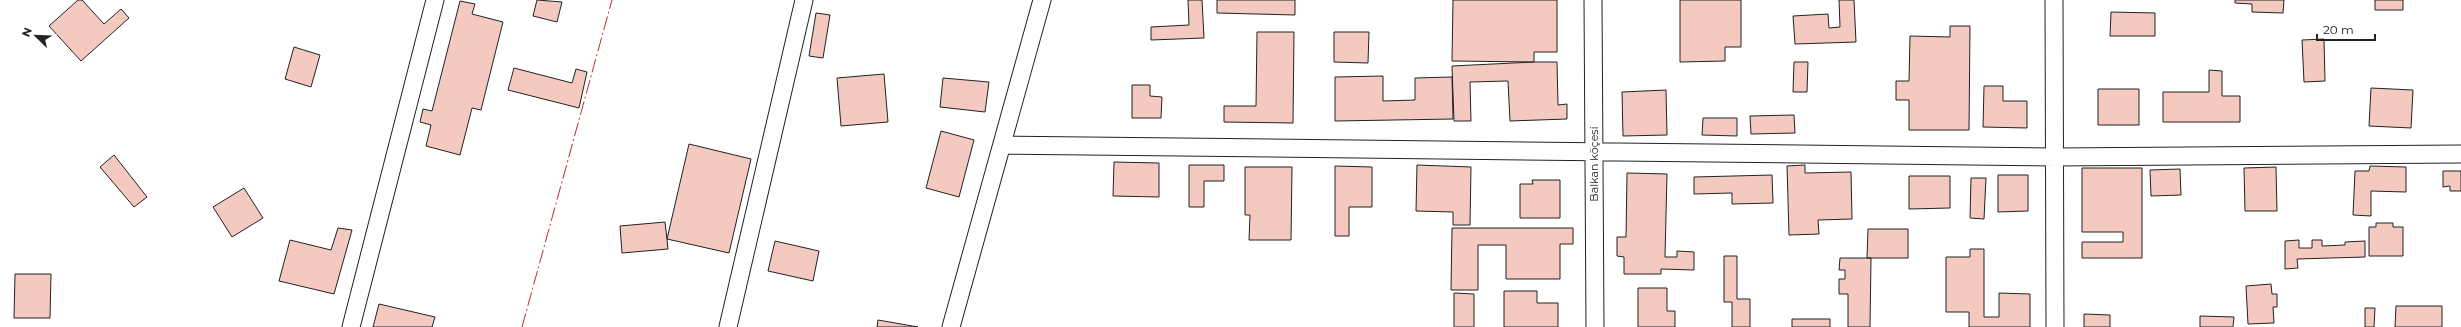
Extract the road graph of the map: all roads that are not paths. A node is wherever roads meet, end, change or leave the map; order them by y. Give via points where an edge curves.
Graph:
1 (434, 0) edge
2 (804, 0) edge
3 (1042, 0) edge
4 (1593, 0) edge
5 (2054, 0) edge
6 (1003, 145) junction
7 (1593, 152) junction
8 (2461, 154) edge
9 (2055, 157) junction
10 (351, 327) edge
11 (728, 327) edge
12 (952, 327) edge
13 (1595, 327) edge
14 (2055, 327) edge

1 - 10 street
2 - 11 street
3 - 6 street
4 - 7 street, Balkan köçesi
5 - 9 street
6 - 7 street
6 - 12 street
7 - 9 street
7 - 13 street, Balkan köçesi
8 - 9 street
9 - 14 street

